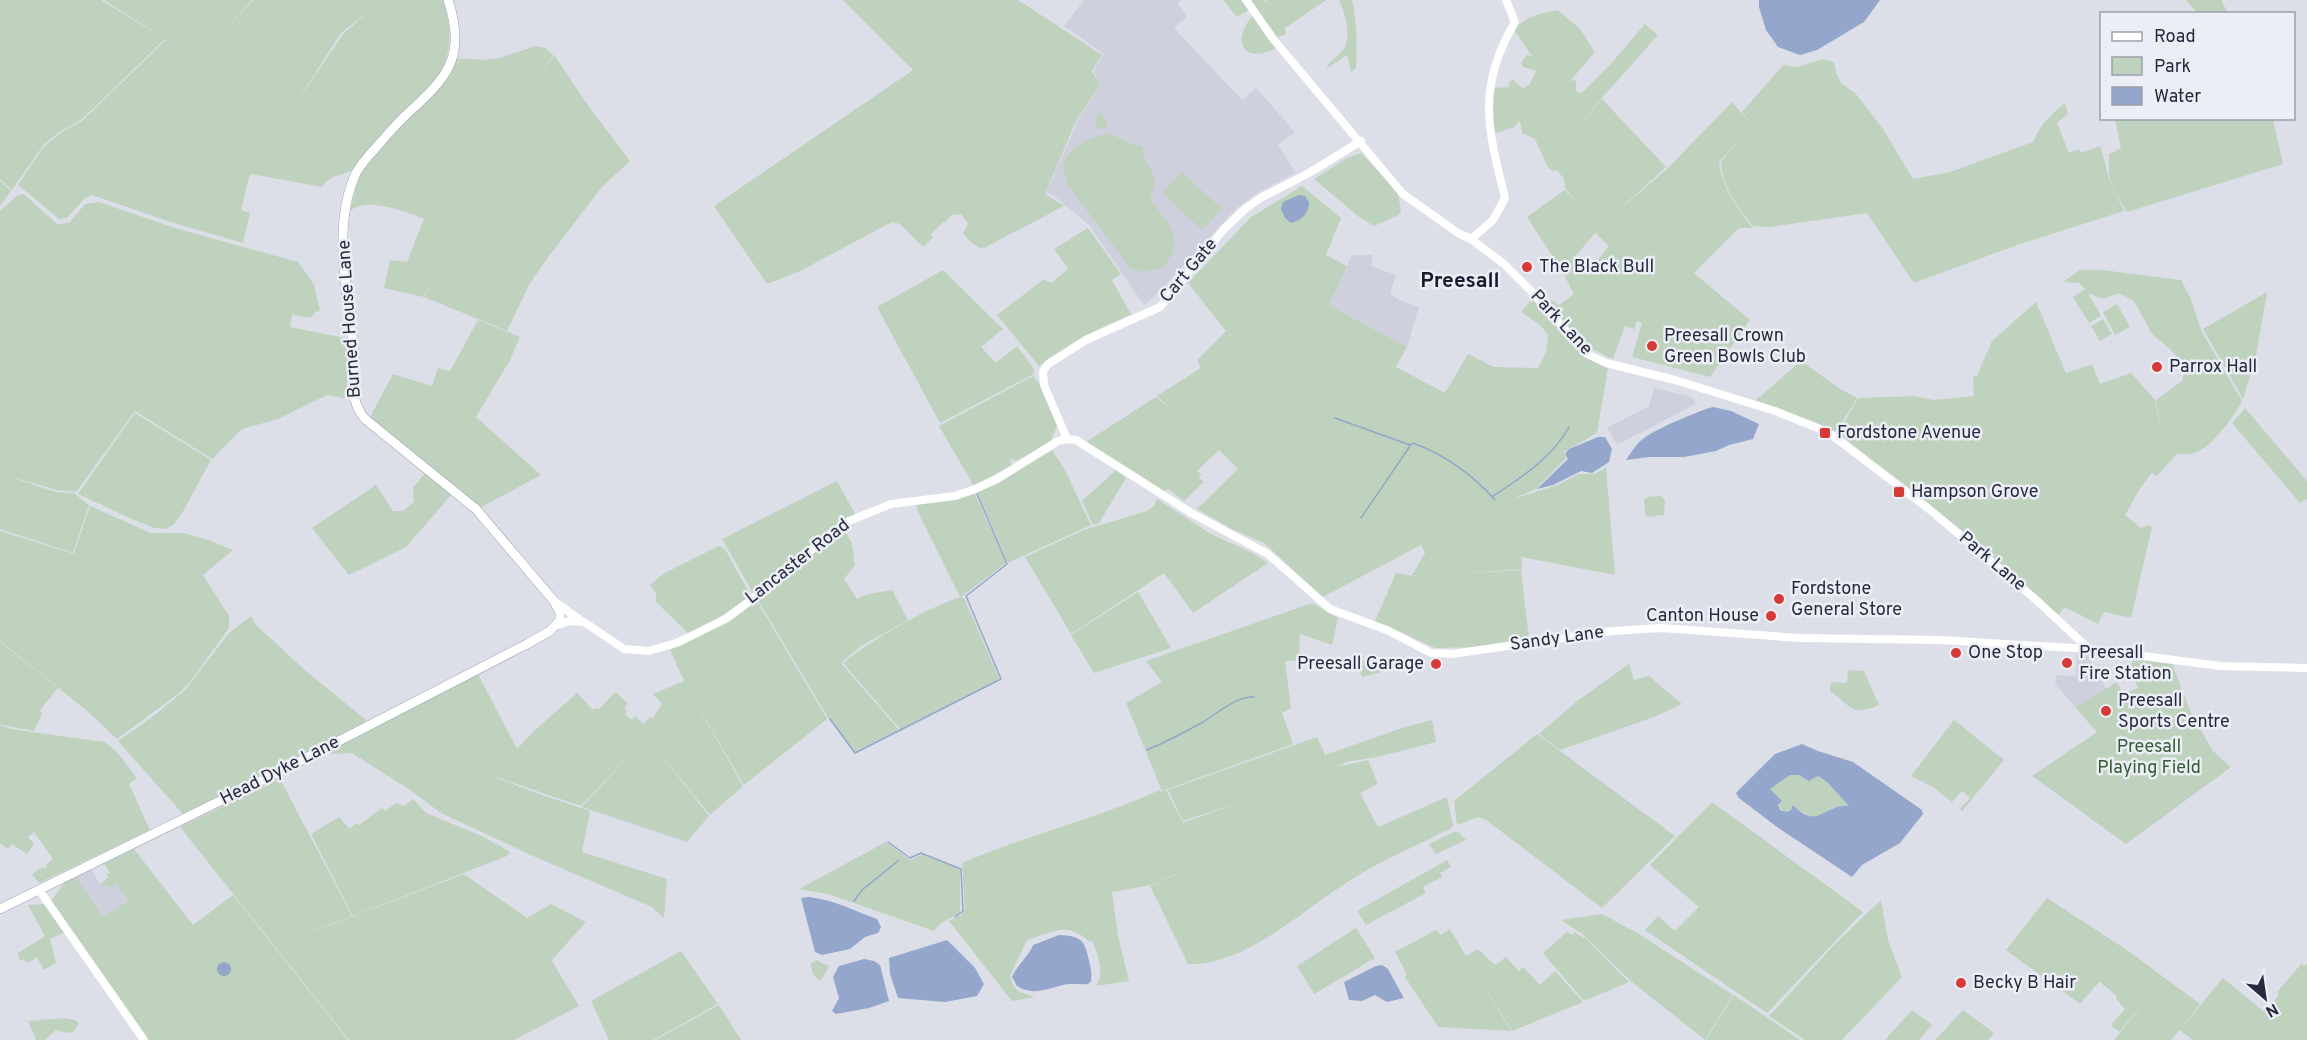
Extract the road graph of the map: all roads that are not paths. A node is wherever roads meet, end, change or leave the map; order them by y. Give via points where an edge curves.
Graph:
1 (448, 0) edge
2 (1246, 0) edge
3 (1506, 0) edge
4 (1360, 141) junction
5 (1471, 239) junction
6 (1067, 438) junction
7 (554, 601) junction
8 (584, 622) junction
9 (555, 626) junction
10 (2073, 633) junction
11 (2069, 648) junction
12 (2089, 649) junction
13 (2307, 668) edge
14 (39, 890) junction
15 (0, 909) edge
16 (144, 1040) edge

1 - 7 main road, Burned House Lane via 456,33 448,69 433,91 360,166 353,181 341,245 355,364 353,395 365,419 476,509
2 - 4 main road, Park Lane via 1274,40
3 - 5 main road via 1515,22 1496,60 1489,91 1491,141 1505,198 1493,220
4 - 5 main road, Park Lane via 1404,194
4 - 6 main road, Cart Gate via 1246,208 1160,307 1086,340 1048,364 1043,371 1044,385
5 - 10 main road, Park Lane via 1513,273 1592,357 1775,411 1835,436 1929,509
6 - 8 main road, Lancaster Road via 975,489 955,496 891,504 849,521 727,618 679,642 649,651 624,649
6 - 11 main road, Sandy Lane via 1268,554 1330,609 1387,630 1431,653 1452,654 1650,628 1790,638 1940,640
7 - 8 main road, Lancaster Road
7 - 9 main road via 560,613
8 - 9 main road via 569,621
9 - 14 main road, Head Dyke Lane via 373,725
10 - 11 main road
10 - 12 main road, Park Lane
11 - 12 main road, Sandy Lane
12 - 13 main road via 2220,666
14 - 15 main road, Head Dyke Lane
14 - 16 main road

